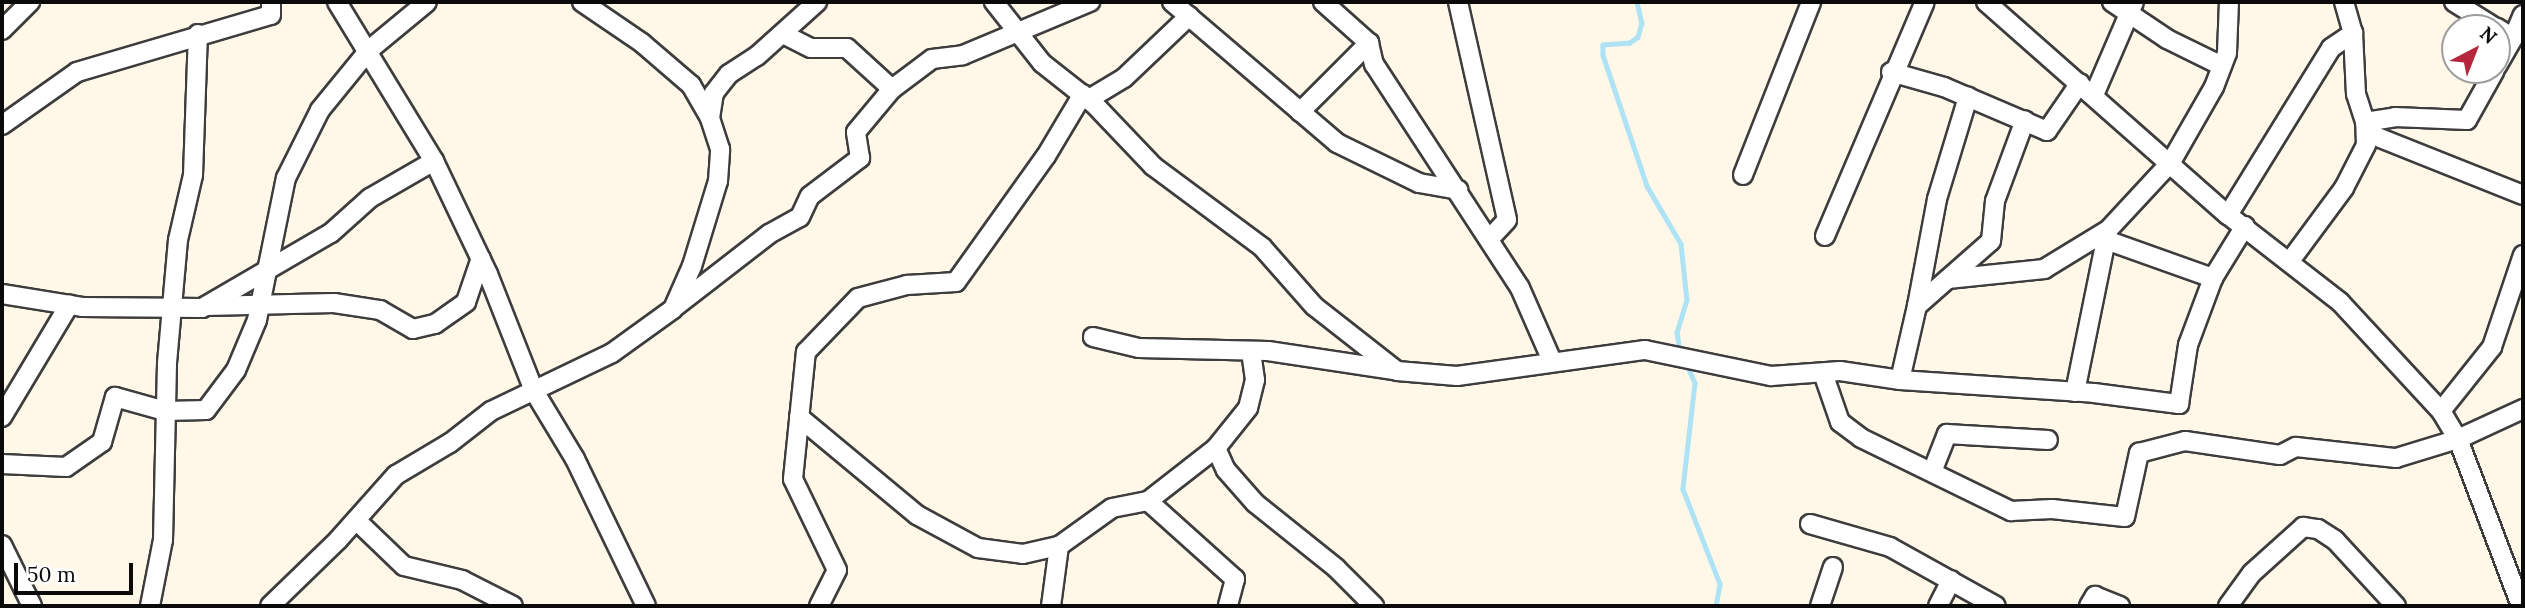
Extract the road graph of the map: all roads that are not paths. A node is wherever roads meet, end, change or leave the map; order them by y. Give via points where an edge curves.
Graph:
1 (30, 2) edge
2 (271, 2) edge
3 (337, 2) edge
4 (427, 2) edge
5 (582, 2) edge
6 (817, 2) edge
7 (993, 2) edge
8 (1090, 2) edge
9 (1172, 2) edge
10 (1323, 2) edge
11 (1458, 2) edge
12 (1811, 2) edge
13 (1924, 2) edge
14 (1986, 2) edge
15 (2112, 2) edge
16 (2229, 2) edge
17 (2344, 2) edge
18 (2454, 2) edge
19 (2132, 9) edge
20 (2474, 14) edge
21 (1189, 16) junction
22 (2, 30) edge
23 (1017, 32) junction
24 (2353, 33) junction
25 (198, 34) junction
26 (783, 34) junction
27 (1369, 43) junction
28 (369, 50) junction
29 (2222, 66) junction
30 (1891, 72) junction
31 (2487, 84) edge
32 (892, 89) junction
33 (2087, 89) junction
34 (1086, 97) junction
35 (1968, 97) junction
36 (1300, 112) junction
37 (710, 118) junction
38 (2025, 120) junction
39 (2365, 122) junction
40 (2, 125) edge
41 (433, 161) junction
42 (2171, 162) junction
43 (1743, 175) dead end
44 (1458, 190) junction
45 (2523, 195) edge
46 (2228, 215) junction
47 (2245, 226) junction
48 (2107, 235) junction
49 (1825, 236) dead end
50 (1489, 239) junction
51 (2523, 255) edge
52 (481, 258) junction
53 (2290, 261) junction
54 (267, 271) junction
55 (2213, 278) junction
56 (1948, 279) junction
57 (5, 300) edge
58 (69, 305) junction
59 (206, 306) junction
60 (260, 306) junction
61 (1917, 306) junction
62 (673, 309) junction
63 (174, 310) junction
64 (1093, 337) dead end
65 (1251, 351) junction
66 (1552, 361) junction
67 (1397, 371) junction
68 (1823, 373) junction
69 (1899, 380) junction
70 (534, 391) junction
71 (2075, 392) junction
72 (2523, 409) edge
73 (165, 411) junction
74 (2441, 411) junction
75 (799, 417) junction
76 (2, 418) edge
77 (2458, 439) junction
78 (2048, 440) dead end
79 (1216, 448) junction
80 (2, 464) edge
81 (1187, 470) junction
82 (1932, 472) junction
83 (1229, 473) junction
84 (1148, 501) junction
85 (356, 520) junction
86 (1810, 524) dead end
87 (2, 545) edge
88 (1059, 546) junction
89 (1833, 567) dead end
90 (1951, 580) junction
91 (33, 606) edge
92 (150, 606) edge
93 (270, 606) edge
94 (513, 606) edge
95 (646, 606) edge
96 (819, 606) edge
97 (1051, 606) edge
98 (1228, 606) edge
99 (1374, 606) edge
100 (1820, 606) edge
101 (1938, 606) edge
102 (1996, 606) edge
103 (2089, 606) edge
104 (2120, 606) edge
105 (2228, 606) edge
106 (2396, 606) edge
107 (2521, 606) edge

1 - 22 street
2 - 25 street via 271,15
3 - 28 street
4 - 28 street
5 - 37 street via 642,43 691,85
6 - 26 street
7 - 23 street
8 - 23 street
9 - 21 street
10 - 27 street
11 - 50 street via 1507,220
12 - 43 street
13 - 30 street
14 - 33 street
15 - 19 street
16 - 29 street
17 - 24 street
18 - 20 street
19 - 29 street
19 - 33 street
21 - 34 street via 1124,78
21 - 36 street
23 - 32 street via 963,55 932,59
23 - 34 street via 1042,63
24 - 39 street via 2356,94
24 - 46 street via 2331,48
25 - 40 street via 77,72
25 - 63 street via 193,175 178,240
26 - 32 street via 811,48 847,48
26 - 37 street via 729,74 714,93
27 - 36 street
27 - 44 street via 1374,64
28 - 41 street
28 - 54 street via 320,110 286,178
29 - 42 street
30 - 35 street
30 - 49 street via 1867,145
31 - 39 street via 2468,120 2395,117
32 - 62 street via 856,132 860,158 810,196 800,217 769,234
33 - 38 street via 2047,131
33 - 42 street
34 - 67 street via 1153,166 1262,247 1314,306
34 - 75 street via 956,282 906,285 858,298 806,352
35 - 38 street
35 - 61 street via 1937,199
36 - 44 street via 1337,144 1419,183
37 - 62 street via 720,149 718,181 692,267
38 - 56 street via 1995,201 1991,241
39 - 45 street via 2375,136 2389,143
39 - 53 street via 2366,145 2344,188
41 - 52 street
41 - 54 street via 370,198 331,233
42 - 46 street
42 - 48 street
44 - 50 street
46 - 47 street
47 - 53 street
47 - 55 street
48 - 55 street
48 - 56 street via 2044,270
48 - 71 street
50 - 66 street via 1520,288
51 - 74 street via 2492,347
52 - 60 street via 466,302 436,324 413,329 380,310 334,303
52 - 70 street
53 - 74 street via 2340,302
54 - 59 street
54 - 60 street
55 - 71 street via 2188,345 2179,404
56 - 61 street
57 - 58 street
58 - 63 street
58 - 76 street
59 - 60 street
59 - 63 street
60 - 73 street via 236,370 206,410
61 - 69 street
62 - 70 street via 612,353
63 - 73 street
64 - 65 street via 1139,348
65 - 67 street
65 - 79 street via 1255,380 1248,408
66 - 67 street via 1457,376
66 - 68 street via 1645,350 1771,376
68 - 69 street
68 - 82 street via 1840,422 1861,438
69 - 71 street
70 - 85 street via 491,411 450,443 396,475
70 - 95 street via 575,459
72 - 77 street
73 - 80 street via 115,397 102,442 66,467
73 - 92 street via 163,540
74 - 77 street
75 - 88 street via 917,515 978,548 1023,554
75 - 96 street via 793,479 837,570
77 - 82 street via 2396,458 2296,447 2280,455 2185,441 2169,444 2138,453 2125,517 2052,509 2011,511
77 - 107 street
78 - 82 street via 1947,434
79 - 81 street
79 - 83 street
81 - 83 street
81 - 84 street
83 - 99 street via 1255,503 1336,568
84 - 88 street via 1112,508
84 - 98 street via 1235,579
85 - 93 street
85 - 94 street via 404,566 462,580
86 - 90 street via 1890,547
87 - 91 street
88 - 97 street
89 - 100 street
90 - 101 street
90 - 102 street
103 - 104 street via 2095,596
105 - 106 street via 2252,573 2303,527 2318,529 2335,540

